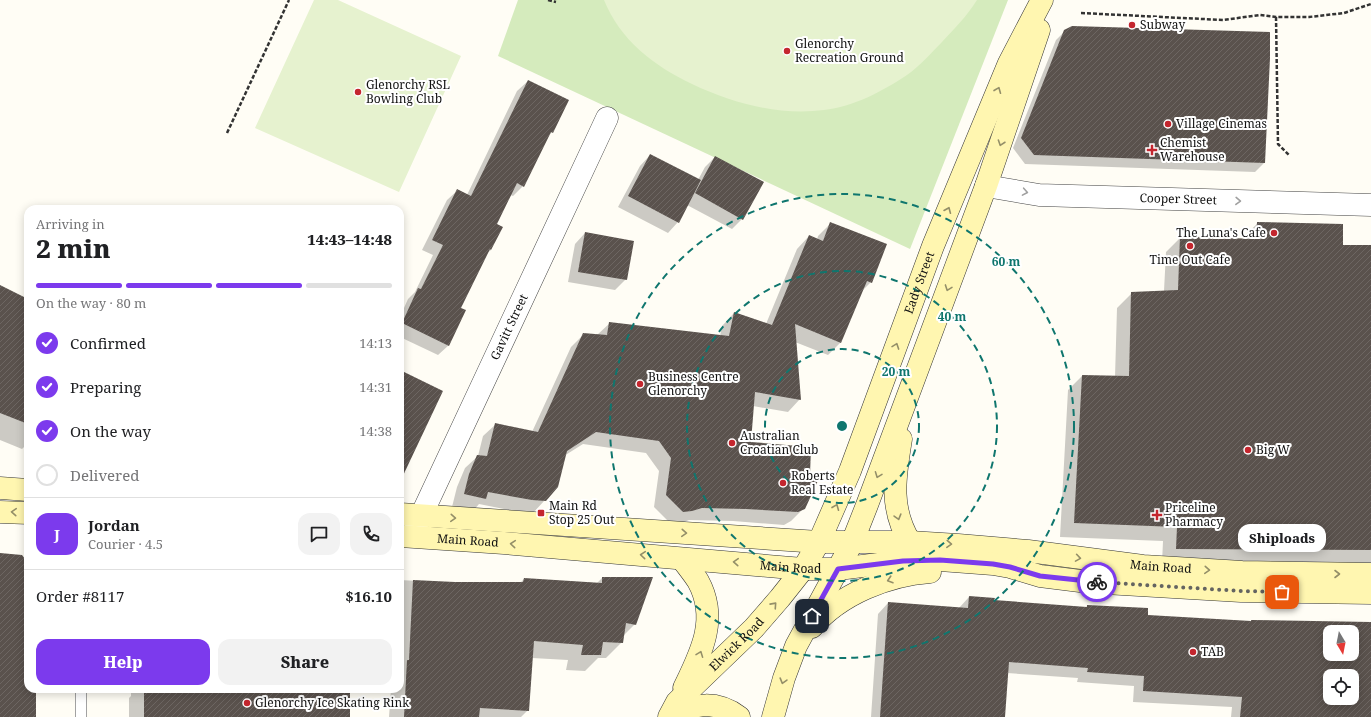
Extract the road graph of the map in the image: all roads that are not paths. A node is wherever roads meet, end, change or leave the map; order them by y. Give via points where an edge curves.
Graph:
1 (1042, 0) edge
2 (1048, 0) edge
3 (607, 118) dead end
4 (986, 186) junction
5 (1371, 205) edge
6 (908, 395) junction
7 (0, 488) edge
8 (24, 490) edge
9 (0, 512) edge
10 (24, 513) edge
11 (410, 515) edge
12 (405, 536) edge
13 (819, 542) junction
14 (910, 542) junction
15 (852, 543) junction
16 (682, 559) junction
17 (803, 569) junction
18 (838, 569) junction
19 (1371, 574) edge
20 (1040, 576) junction
21 (1371, 593) edge
22 (796, 646) junction
23 (81, 693) edge
24 (673, 712) edge
25 (81, 717) edge
26 (739, 717) edge
27 (773, 717) edge

13 -> 1 main road, Eady Street via 850,471 933,246 1009,63
2 -> 4 main road
3 - 11 street, Gavitt Street
4 -> 5 street, Cooper Street via 1040,195
4 -> 6 main road
6 -> 14 main road via 895,497 898,517
6 -> 15 main road
7 - 8 main road
10 -> 9 main road
11 - 12 street, Gavitt Street
11 -> 13 main road, Main Road
16 -> 12 main road, Main Road
13 - 15 main road, Main Road
13 - 17 main road, Eady Street
14 - 15 main road, Main Road
14 -> 19 main road, Main Road via 1022,550 1144,566 1242,572
15 - 18 main road
17 -> 16 main road, Main Road
24 -> 16 main road via 697,661 708,623 704,594
17 - 18 main road, Main Road
24 -> 17 main road, Elwick Road via 765,616
18 - 20 main road, Main Road via 903,561 940,560 993,564
18 - 22 main road
20 - 21 main road, Main Road via 1088,582 1241,591
20 -> 22 main road via 935,572 897,578 863,590 836,605 816,622
22 -> 27 main road
23 - 25 lane
24 - 26 main road via 708,705 726,709

